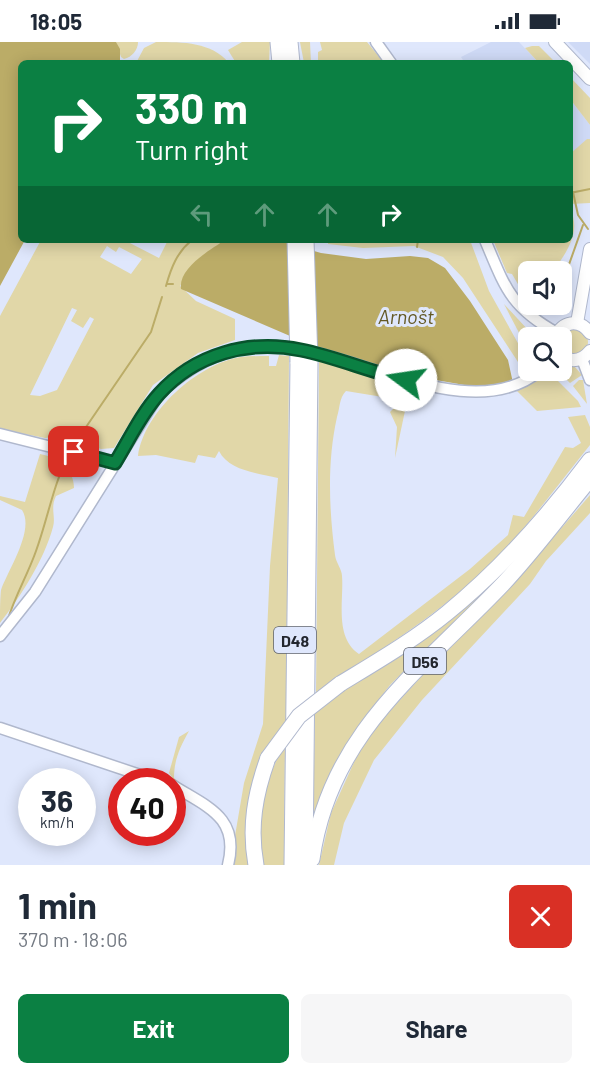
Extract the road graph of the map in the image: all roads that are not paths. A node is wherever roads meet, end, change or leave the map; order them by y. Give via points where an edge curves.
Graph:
1 (278, 42) edge
2 (290, 42) edge
3 (376, 42) edge
4 (545, 42) edge
5 (555, 42) edge
6 (280, 60) edge
7 (292, 60) edge
8 (389, 60) edge
9 (562, 60) edge
10 (572, 60) edge
11 (573, 61) edge
12 (573, 71) edge
13 (590, 79) edge
14 (590, 89) edge
15 (295, 243) edge
16 (306, 243) edge
17 (486, 243) edge
18 (590, 249) edge
19 (577, 323) junction
20 (545, 327) edge
21 (563, 327) edge
22 (590, 333) edge
23 (586, 355) edge
24 (304, 362) junction
25 (590, 380) edge
26 (524, 381) edge
27 (0, 434) edge
28 (115, 463) junction
29 (589, 468) edge
30 (0, 636) edge
31 (0, 728) edge
32 (119, 768) edge
33 (186, 795) edge
34 (228, 865) edge
35 (256, 865) edge
36 (292, 865) edge
37 (305, 865) edge
38 (312, 865) edge

1 - 6 highway
2 - 7 highway
3 - 8 street
4 - 9 main road
5 - 10 main road
11 - 13 main road
12 - 14 main road
15 - 24 highway, D48, bridge
16 - 24 highway, D48, bridge
17 - 20 street via 510,296
18 - 19 main road
19 - 21 main road
19 - 22 main road
23 - 25 street
24 - 36 highway, D48
24 - 37 highway, D48
26 - 28 street via 514,387 475,392 385,375 303,350 245,347 213,357 172,383 145,413
27 - 28 street
28 - 30 street via 35,592
29 - 35 highway, D56, bridge via 513,553 468,596 299,716 268,758 259,783 252,823
29 - 38 highway, D56 via 504,583 376,712 358,737 327,802
31 - 32 street
33 - 34 street via 225,822 231,839

